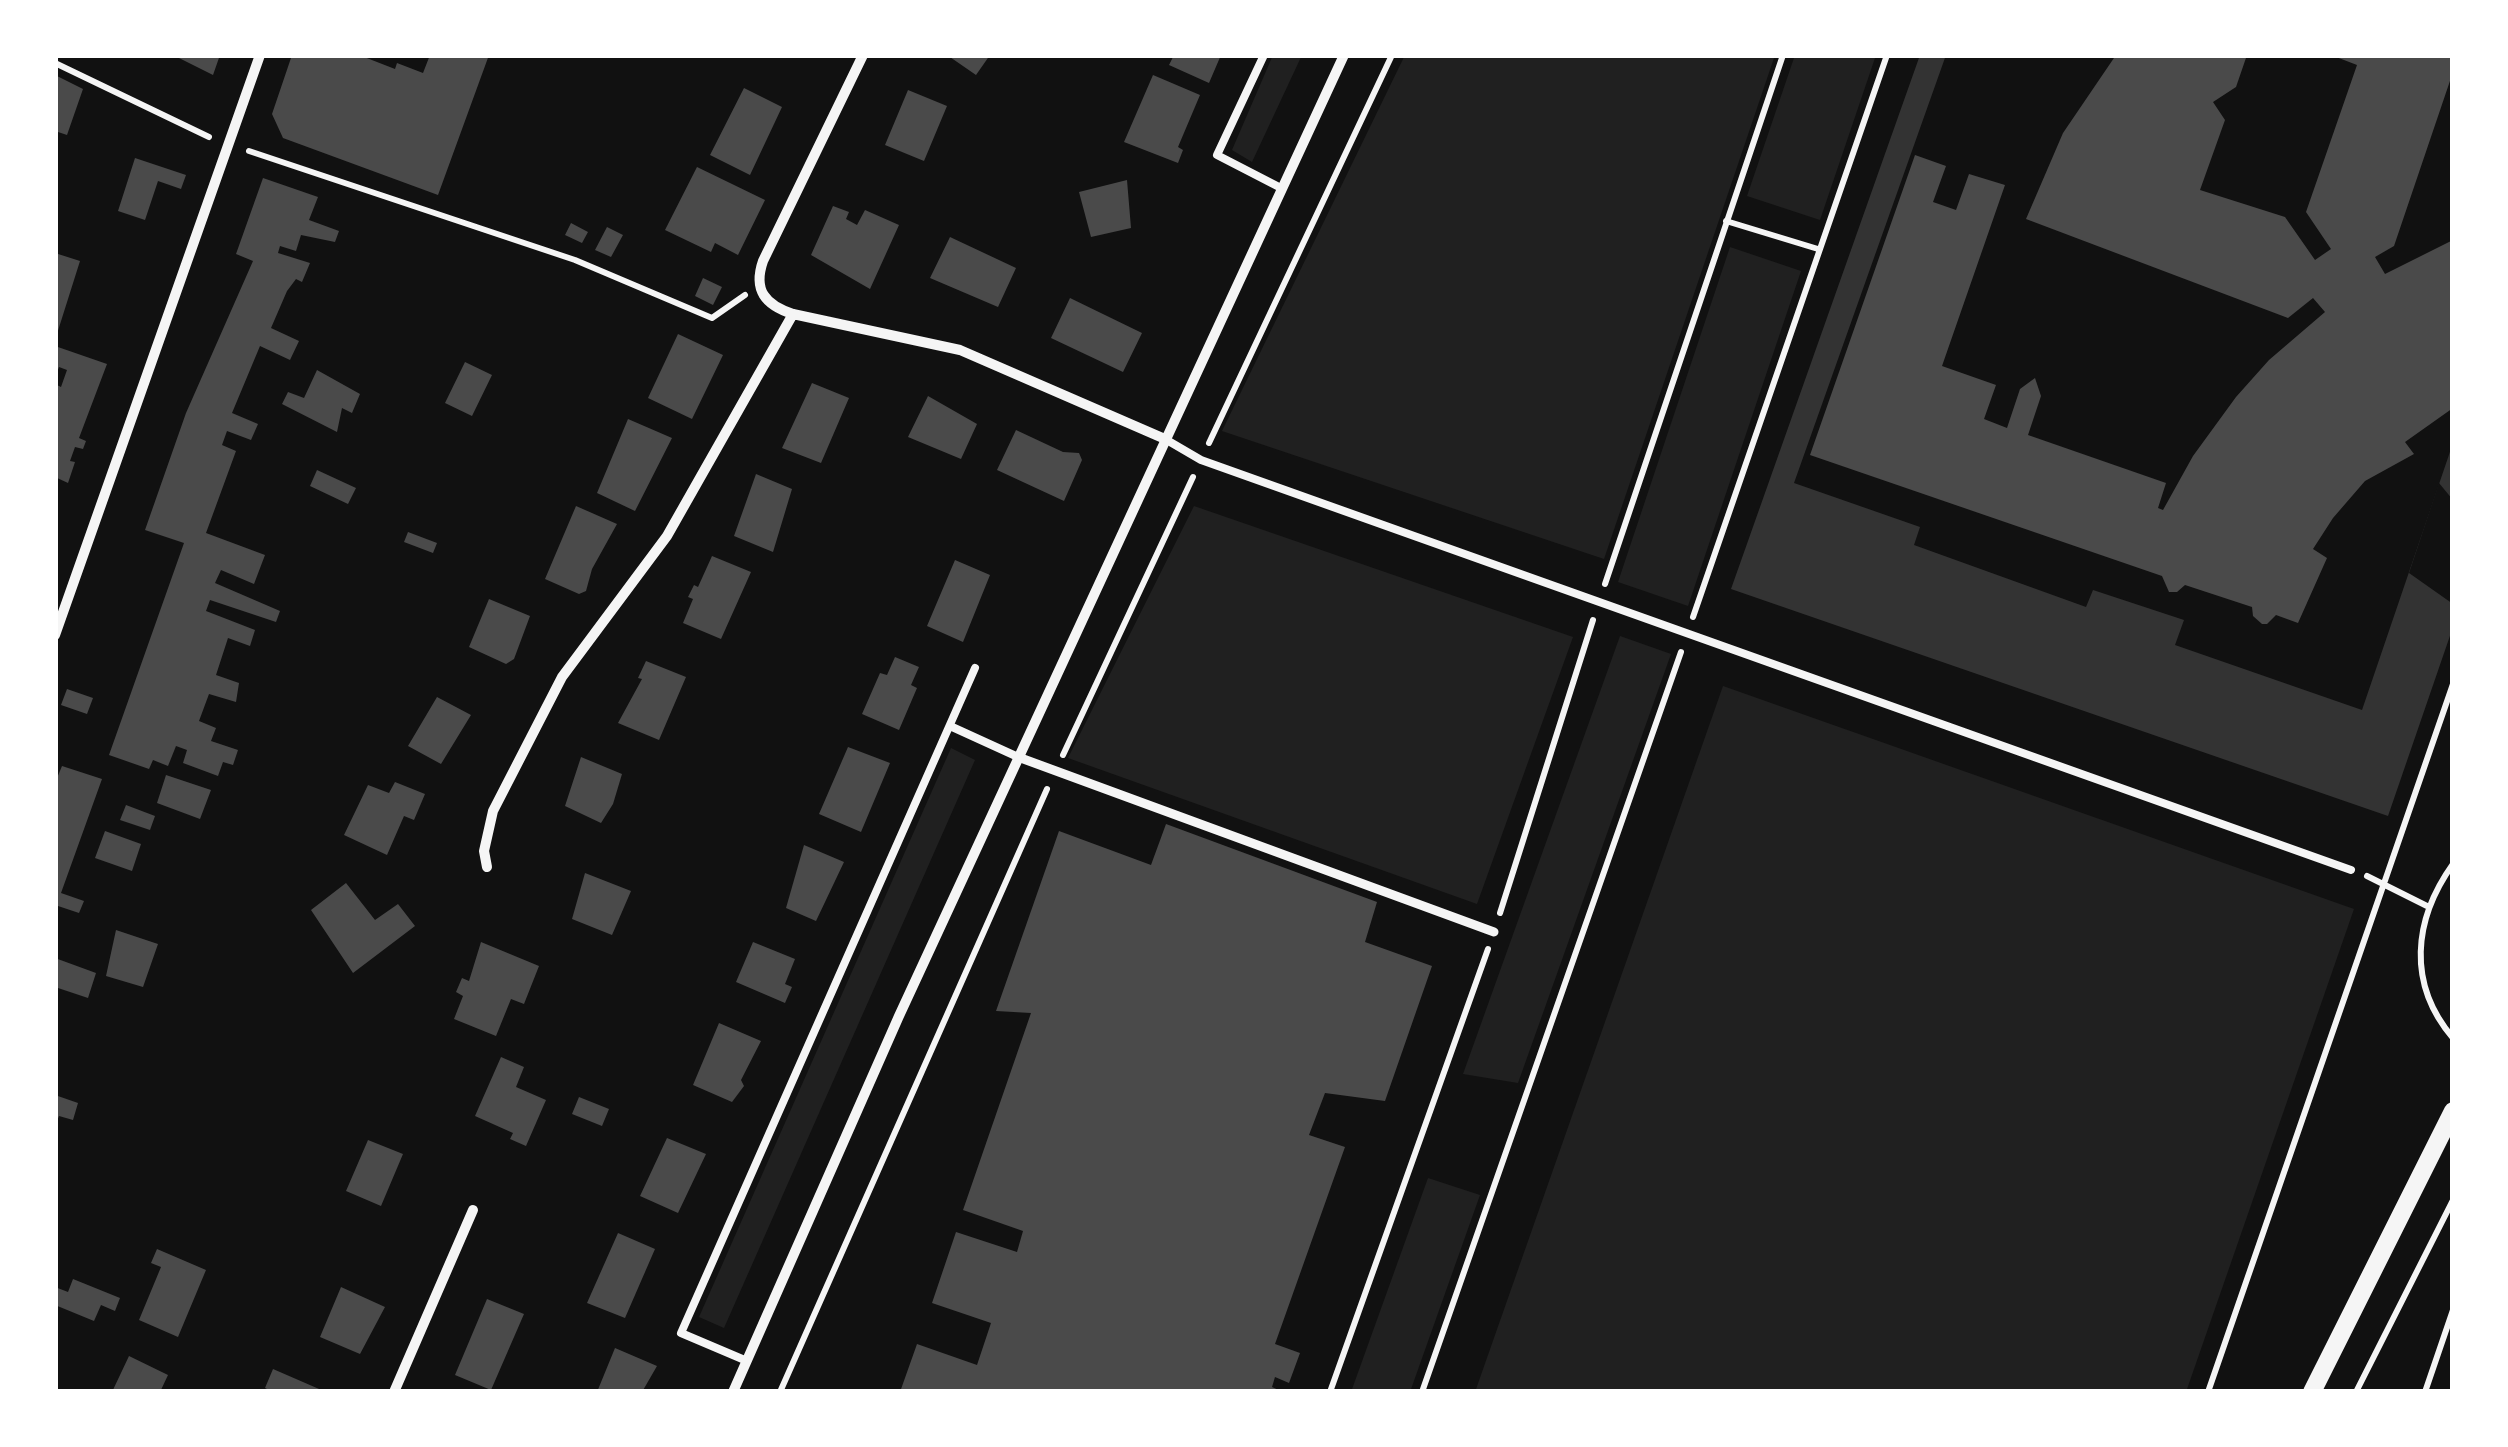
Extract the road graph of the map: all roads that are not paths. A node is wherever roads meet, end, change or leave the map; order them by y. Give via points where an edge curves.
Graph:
1 (260, 55) edge
2 (863, 55) edge
3 (1264, 55) edge
4 (1344, 55) edge
5 (1281, 188) junction
6 (793, 314) junction
7 (1164, 439) junction
8 (55, 635) edge
9 (976, 668) dead end
10 (950, 726) junction
11 (1018, 757) junction
12 (487, 867) dead end
13 (2352, 870) dead end
14 (1494, 932) road end
15 (2453, 1111) edge
16 (473, 1210) dead end
17 (747, 1361) junction
18 (394, 1392) edge
19 (733, 1392) edge
20 (2312, 1392) edge

1 - 8 street
2 - 6 street via 763,262 758,286 768,304
3 - 5 lane via 1217,155
4 - 5 street
5 - 7 street
6 - 7 street via 960,350
6 - 12 street via 666,536 543,711 493,811
7 - 11 street
7 - 13 lane via 1201,460
9 - 10 lane
10 - 11 lane
10 - 17 lane via 681,1333
11 - 14 street
11 - 17 street
15 - 20 street
16 - 18 street
17 - 19 street

